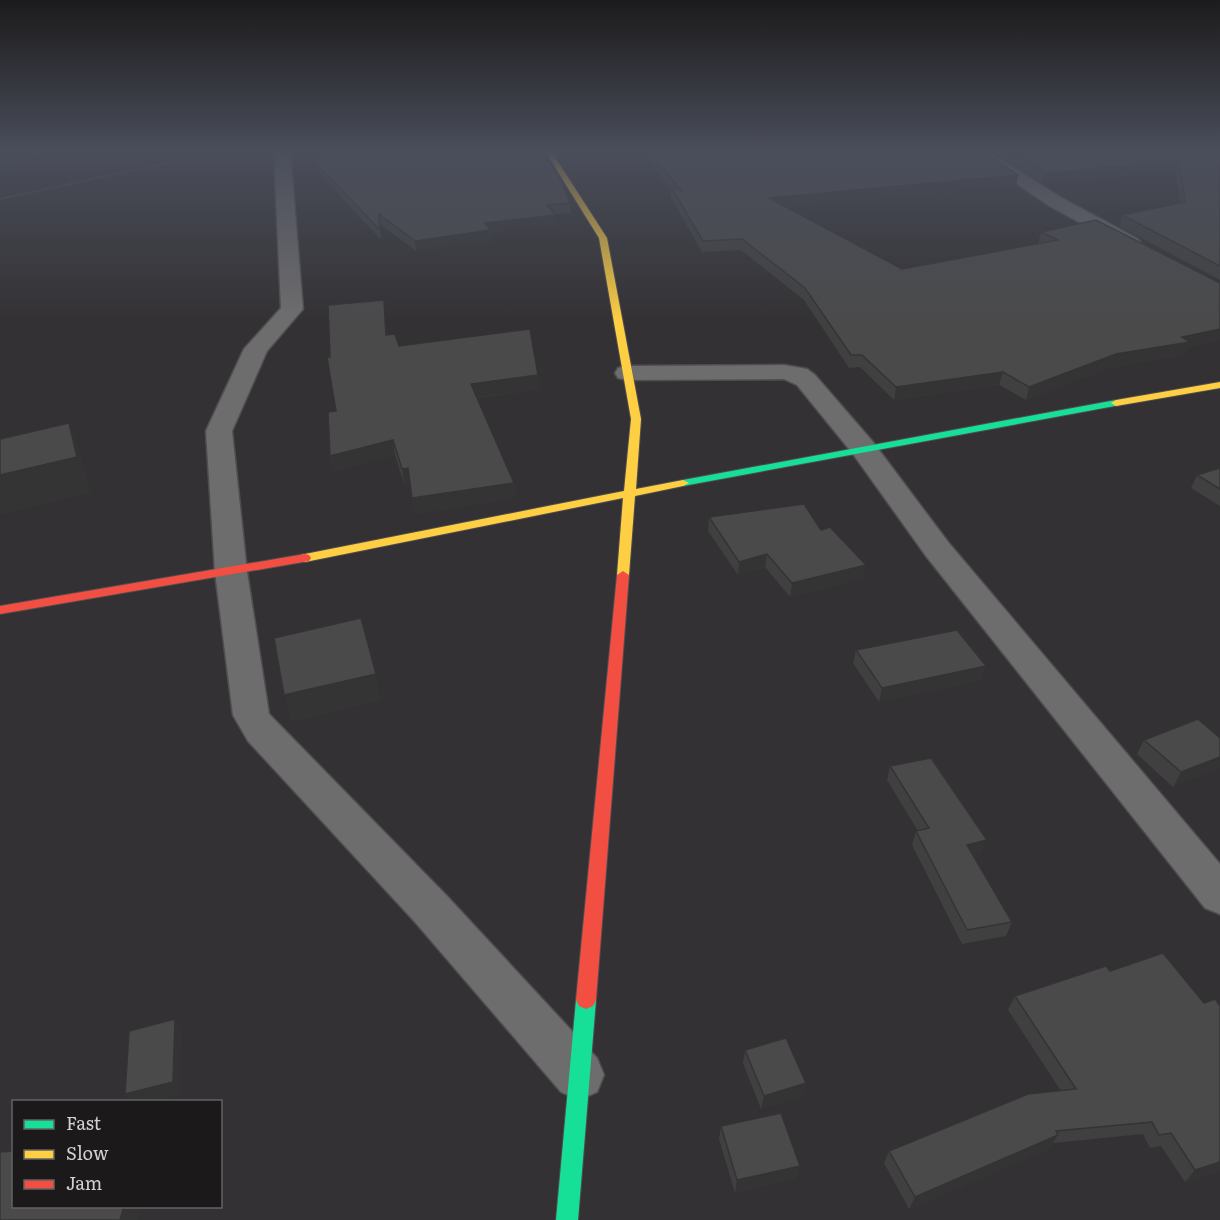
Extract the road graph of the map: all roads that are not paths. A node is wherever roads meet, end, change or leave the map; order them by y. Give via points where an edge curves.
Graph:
1 (286, 208) edge
2 (584, 208) edge
3 (1067, 208) edge
4 (1147, 252) edge
5 (627, 373) junction
6 (1220, 385) edge
7 (863, 448) junction
8 (630, 494) junction
9 (231, 572) junction
10 (0, 610) edge
11 (1220, 895) edge
12 (579, 1075) junction
13 (567, 1220) edge

1 - 9 street via 292,309 256,349 219,430
2 - 5 main road via 603,238
3 - 4 street
5 - 7 street via 798,374
5 - 8 main road via 636,419
6 - 7 main road
7 - 8 main road
7 - 11 street via 937,549
8 - 9 main road
8 - 12 main road
9 - 10 main road
9 - 12 street via 251,715 261,731 431,909
12 - 13 main road

